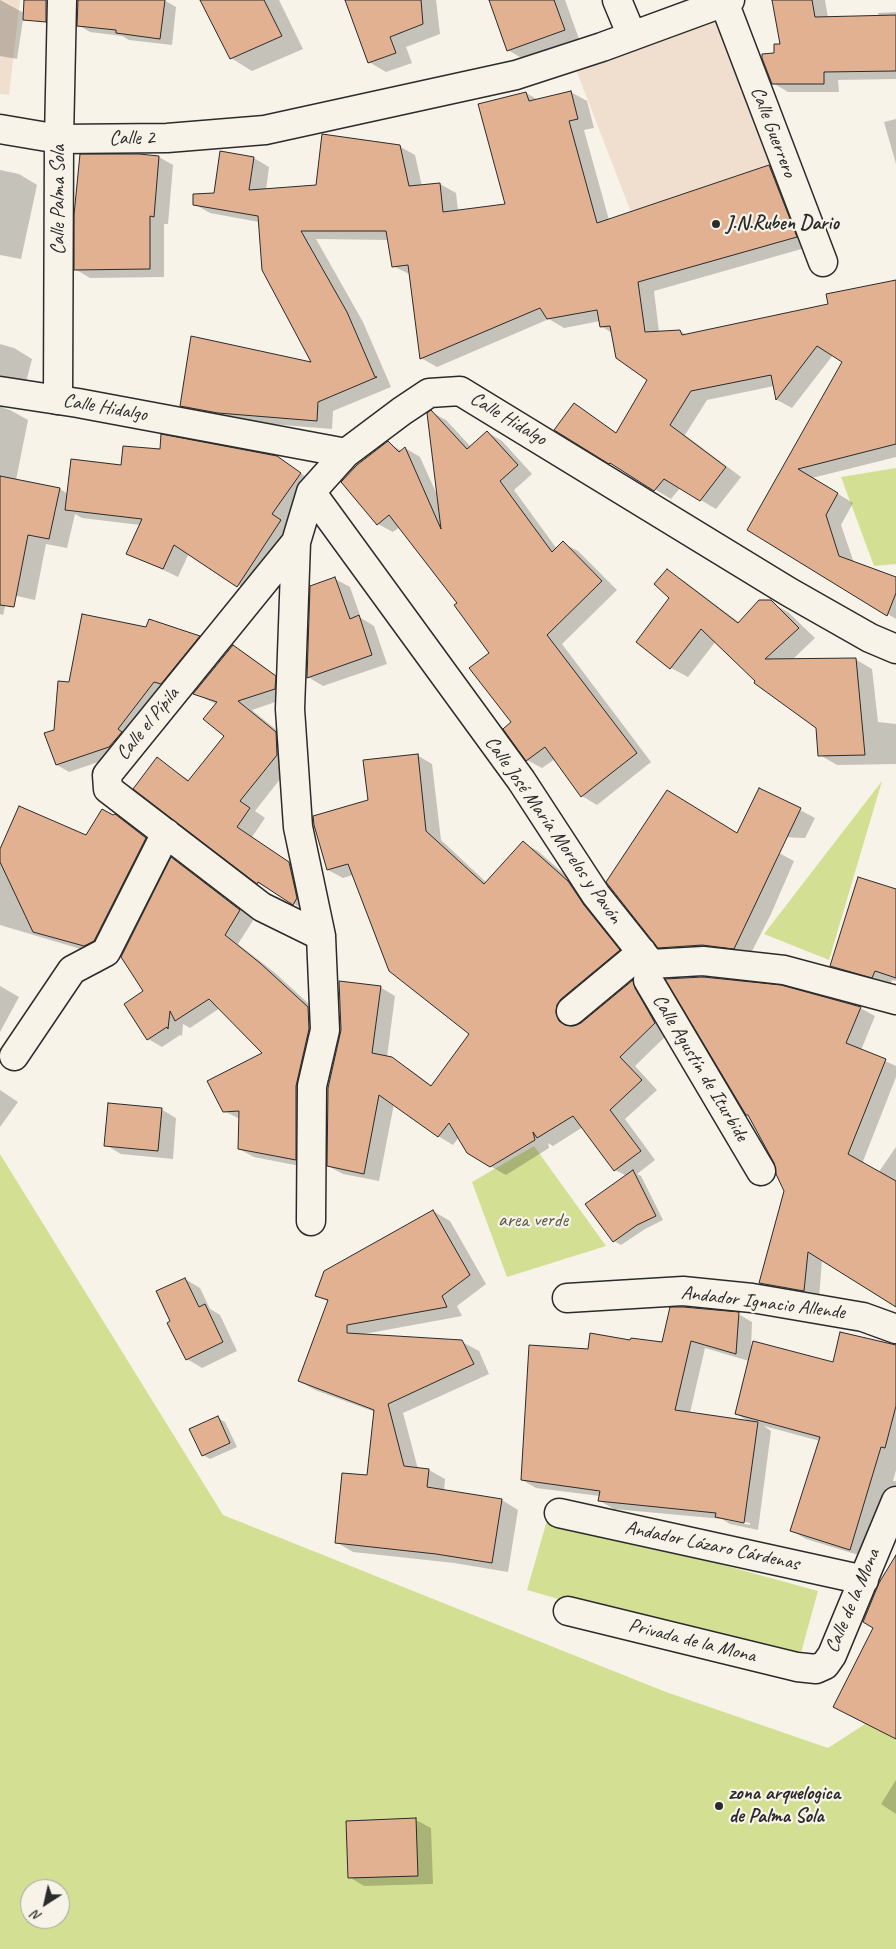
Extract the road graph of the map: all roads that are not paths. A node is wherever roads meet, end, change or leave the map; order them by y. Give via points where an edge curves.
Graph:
1 (62, 0) edge
2 (617, 0) edge
3 (727, 1) edge
4 (632, 36) junction
5 (0, 129) edge
6 (59, 139) junction
7 (823, 262) dead end
8 (0, 391) edge
9 (58, 400) junction
10 (346, 453) junction
11 (311, 492) junction
12 (296, 542) junction
13 (896, 649) edge
14 (166, 833) junction
15 (321, 936) junction
16 (646, 958) junction
17 (896, 1000) edge
18 (571, 1011) dead end
19 (14, 1056) dead end
20 (761, 1171) dead end
21 (311, 1221) dead end
22 (567, 1298) dead end
23 (896, 1329) edge
24 (896, 1501) edge
25 (559, 1512) dead end
26 (888, 1546) edge
27 (864, 1580) junction
28 (568, 1611) dead end
29 (816, 1669) joint

1 - 6 street, Calle Palma Sola
2 - 4 street
3 - 4 street, Calle 2
3 - 7 street, Calle Guerrero
4 - 6 street, Calle 2 via 516,75 265,130 167,138
5 - 6 street, Calle 2
6 - 9 street, Calle Palma Sola
8 - 9 street, Calle Hidalgo
9 - 10 street, Calle Hidalgo
10 - 11 street, Calle el Pípila
10 - 13 street, Calle Hidalgo via 429,393 460,391 789,592 870,638
11 - 12 street, Calle el Pípila
11 - 16 street, Calle José María Morelos y Pavón via 521,780 596,895
12 - 14 street, Calle el Pípila via 107,775 108,789
12 - 15 street via 290,709 298,827
14 - 15 street, Calle el Pípila via 262,907
14 - 19 street via 106,952 72,970
15 - 21 street via 325,1030 312,1086
16 - 17 street via 784,970
16 - 18 street
16 - 20 street, Calle Agustín de Iturbide via 648,980
22 - 23 street, Andador Ignacio Allende via 683,1291 752,1298 863,1317
24 - 26 street, Calle de la Mona
25 - 27 street, Andador Lázaro Cárdenas
26 - 27 street, Calle de la Mona
27 - 29 street, Calle de la Mona via 832,1655 825,1665
28 - 29 street, Privada de la Mona

